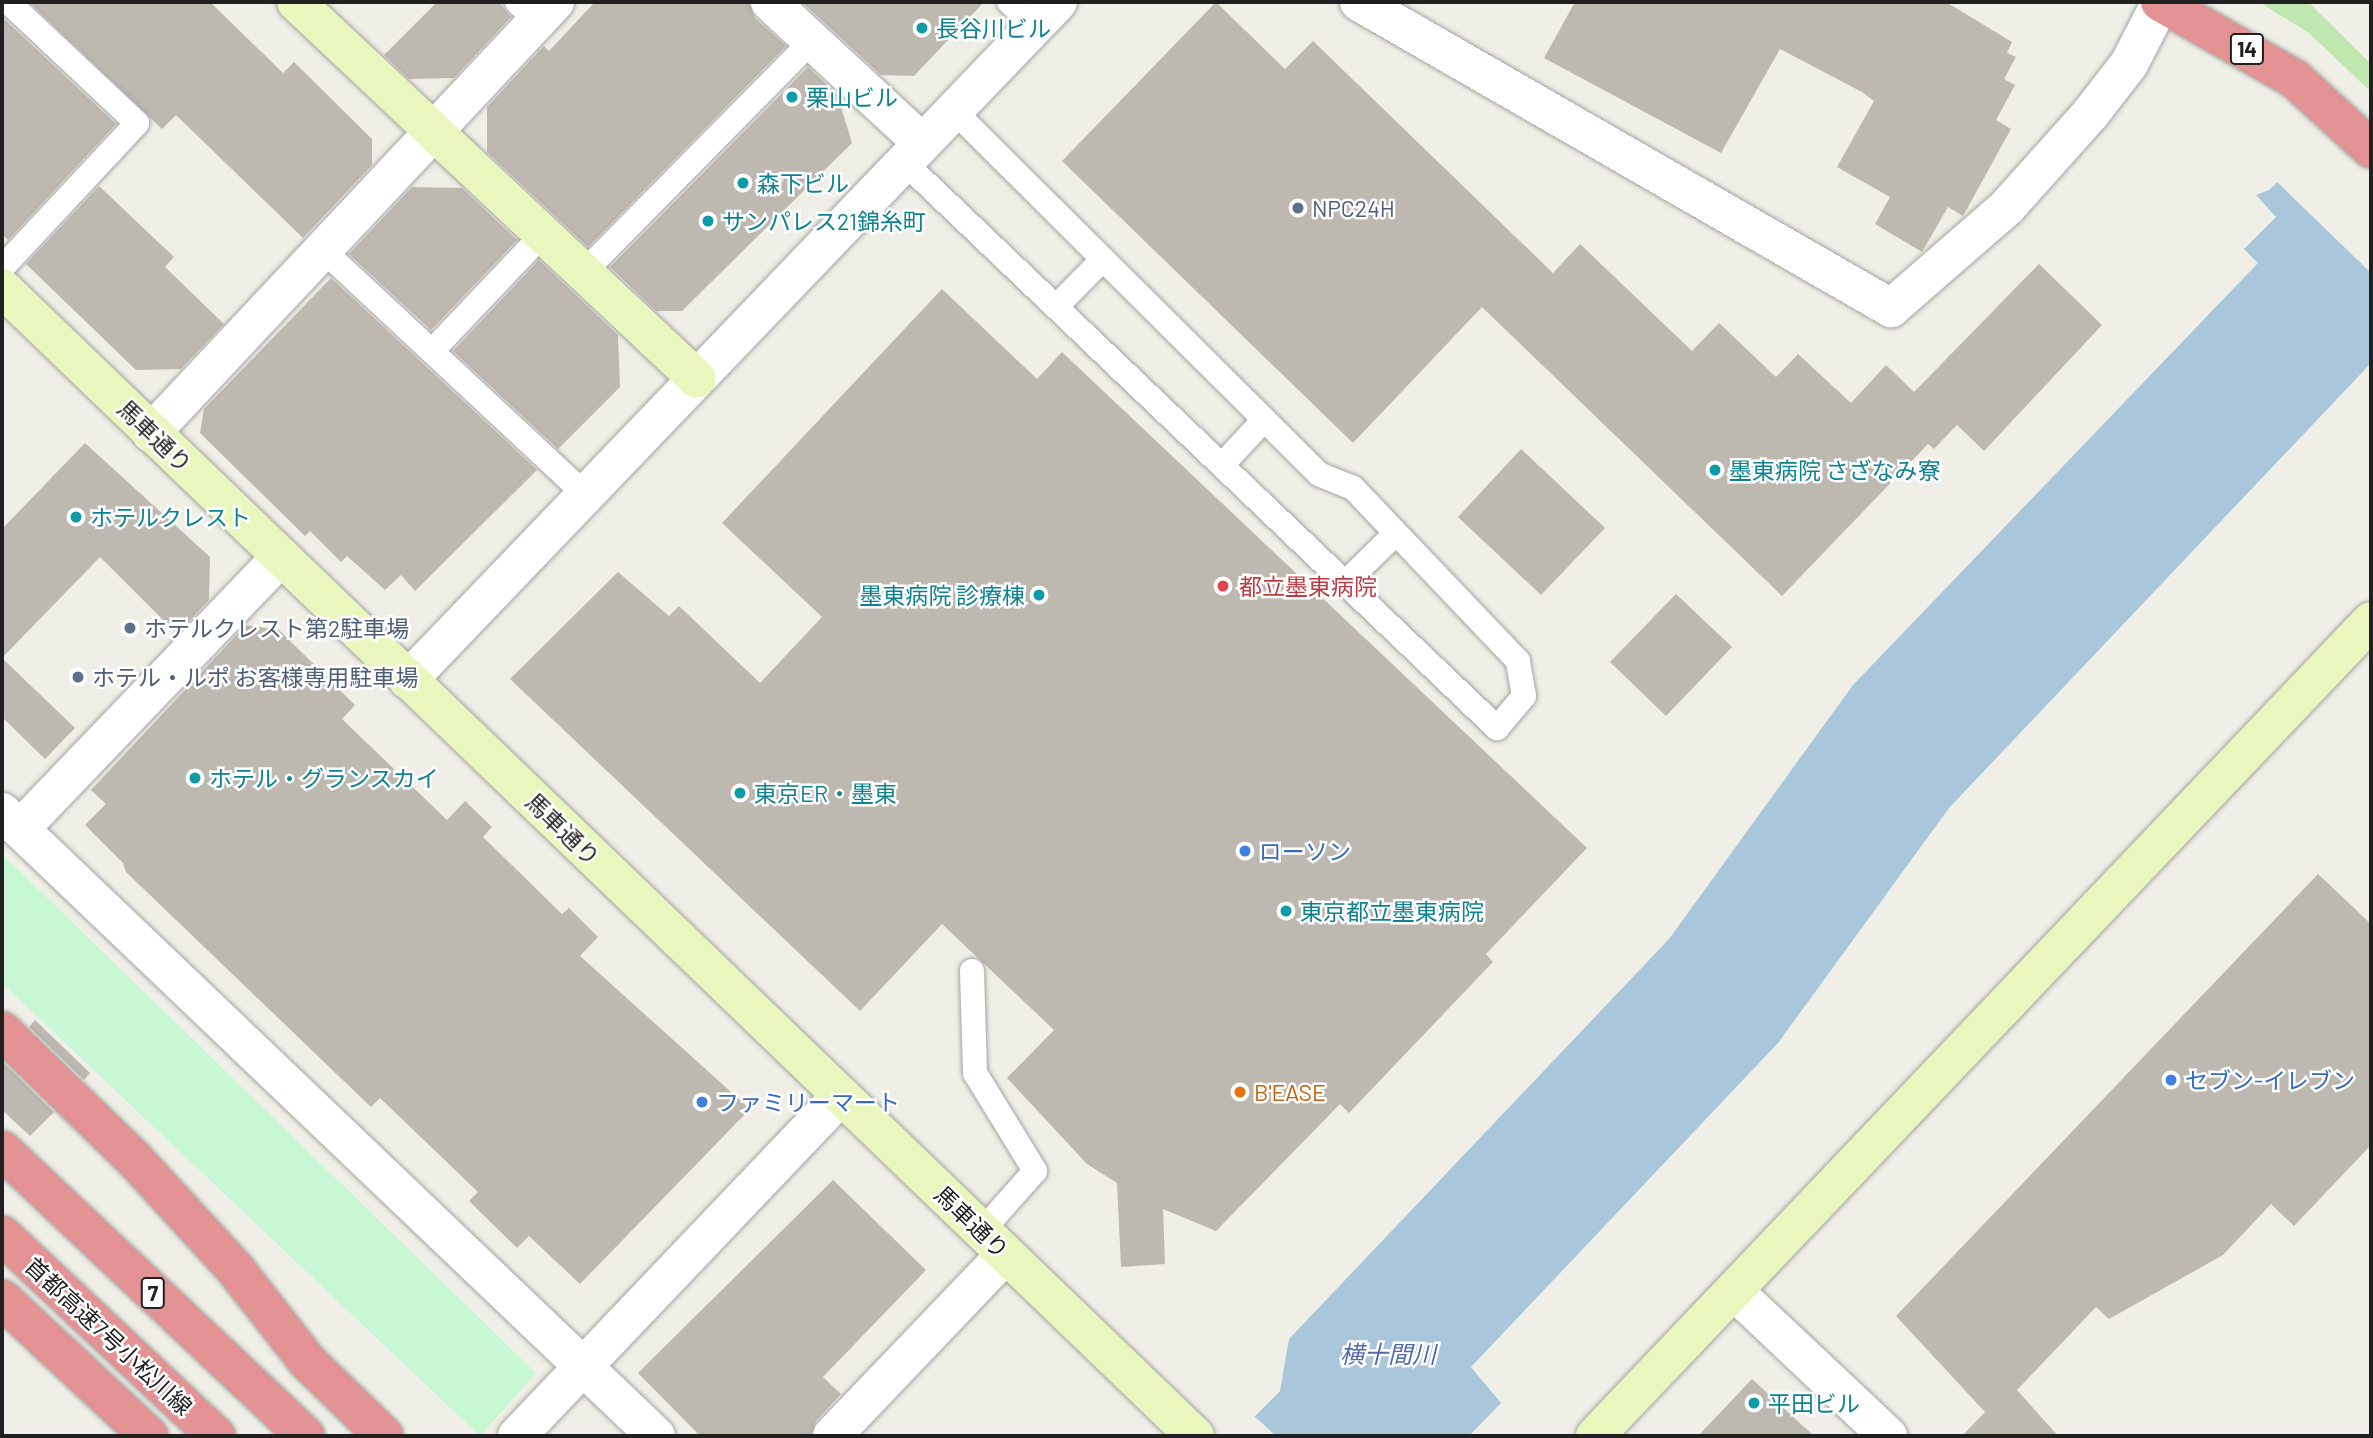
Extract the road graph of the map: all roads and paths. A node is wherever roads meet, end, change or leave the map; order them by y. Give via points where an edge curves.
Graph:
1 (8, 2) edge
2 (296, 2) edge
3 (771, 2) edge
4 (1359, 2) edge
5 (2160, 2) edge
6 (536, 8) edge
7 (1034, 10) edge
8 (812, 41) junction
9 (954, 111) junction
10 (434, 131) junction
11 (2371, 149) edge
12 (913, 153) junction
13 (544, 234) junction
14 (323, 250) junction
15 (1103, 259) junction
16 (2, 268) edge
17 (584, 272) junction
18 (2, 288) edge
19 (1056, 306) junction
20 (432, 351) junction
21 (697, 379) junction
22 (1264, 420) junction
23 (151, 433) junction
24 (1222, 465) junction
25 (586, 495) junction
26 (1396, 533) junction
27 (281, 557) junction
28 (1345, 583) junction
29 (2371, 621) edge
30 (408, 680) junction
31 (11, 821) edge
32 (972, 971) dead end
33 (2, 1031) edge
34 (841, 1096) junction
35 (2, 1150) edge
36 (2, 1235) edge
37 (993, 1243) junction
38 (1734, 1291) junction
39 (2, 1299) edge
40 (582, 1368) junction
41 (149, 1436) edge
42 (216, 1436) edge
43 (305, 1436) edge
44 (384, 1436) edge
45 (517, 1436) edge
46 (656, 1436) edge
47 (832, 1436) edge
48 (1195, 1436) edge
49 (1595, 1436) edge
50 (1888, 1436) edge

1 - 16 lane via 137,123
2 - 10 street
3 - 8 street
4 - 5 street via 1891,308 2007,207 2091,113 2129,64
5 - 11 highway, 14 via 2260,56 2327,105
6 - 10 street
7 - 9 street
8 - 12 street
8 - 17 lane
9 - 12 street
9 - 15 lane
10 - 13 street
10 - 14 street
12 - 19 lane
12 - 21 street
13 - 17 street
13 - 20 lane
14 - 20 lane
14 - 23 street
15 - 19 lane
15 - 22 lane
17 - 21 street
18 - 23 street, 馬車通り
19 - 24 lane
20 - 25 lane
21 - 25 street
22 - 24 lane
22 - 26 lane via 1319,474 1348,484
23 - 27 street, 馬車通り
24 - 28 lane
25 - 30 street
26 - 28 lane
26 - 28 lane via 1518,661 1524,696 1497,728
27 - 30 street, 馬車通り
27 - 31 street
29 - 38 street
30 - 34 street, 馬車通り
31 - 40 street
32 - 37 lane via 975,1073 1035,1171
33 - 44 highway via 135,1160 236,1270 307,1361
34 - 37 street, 馬車通り
34 - 40 street
35 - 43 highway, 7
36 - 42 highway, 首都高速7号小松川線
37 - 47 street
37 - 48 street, 馬車通り
38 - 49 street
38 - 50 street
39 - 41 highway
40 - 45 street
40 - 46 street

